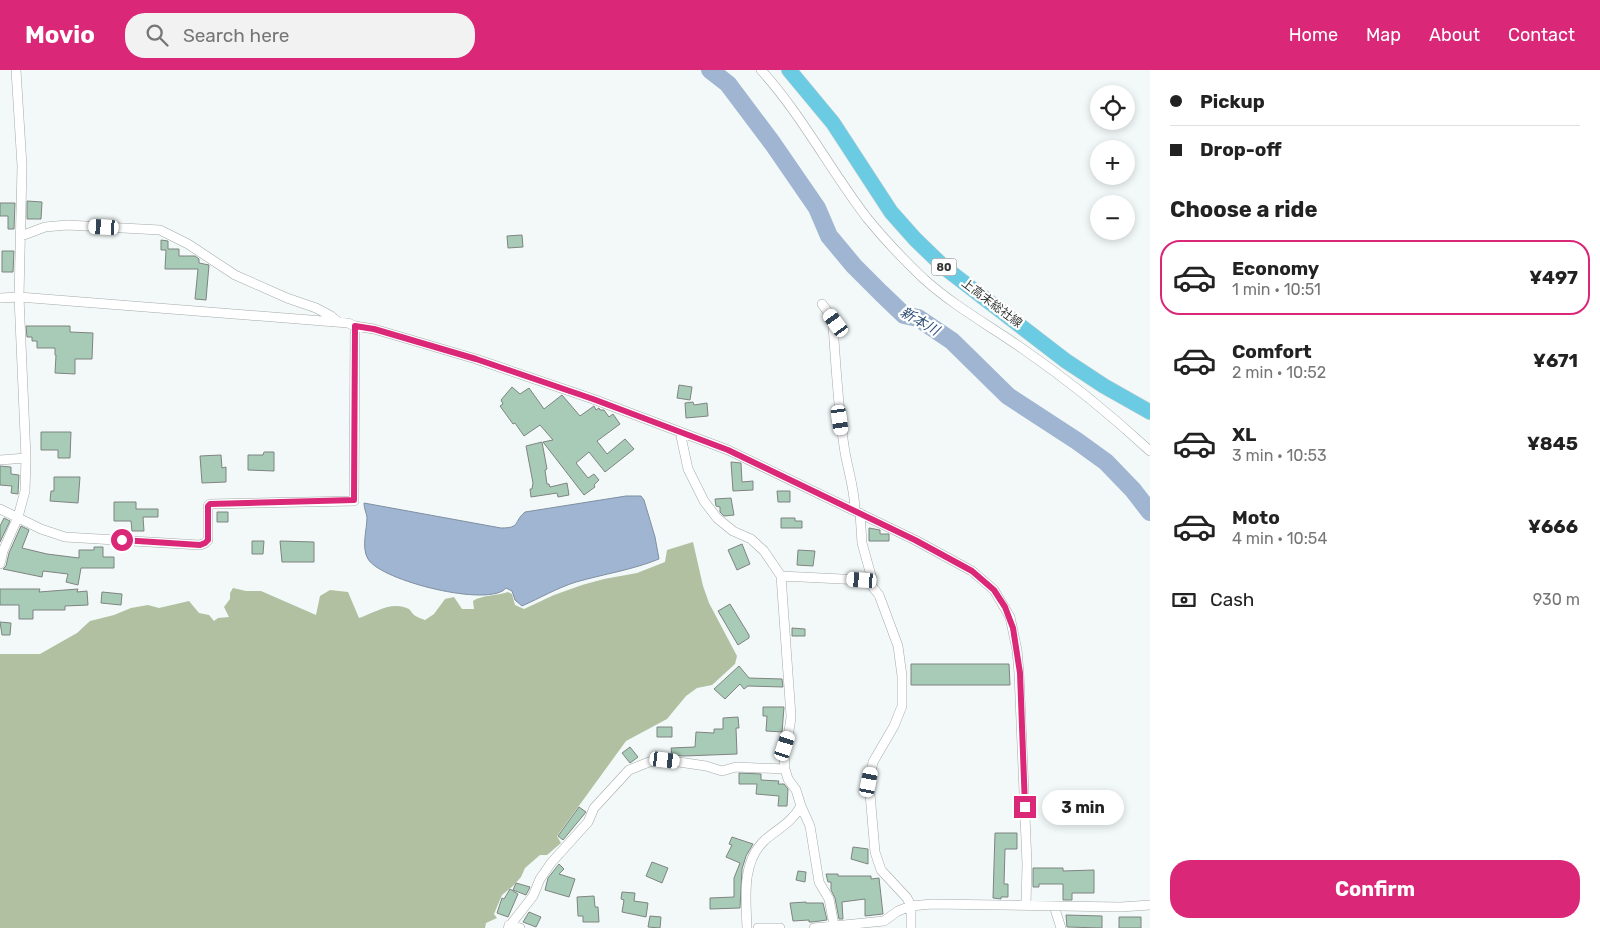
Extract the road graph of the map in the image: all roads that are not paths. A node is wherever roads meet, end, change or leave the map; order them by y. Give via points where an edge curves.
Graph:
1 (16, 70) edge
2 (761, 70) edge
3 (789, 70) edge
4 (21, 236) junction
5 (19, 297) junction
6 (0, 298) edge
7 (822, 304) dead end
8 (338, 322) junction
9 (355, 326) junction
10 (1150, 412) edge
11 (680, 432) junction
12 (1150, 451) edge
13 (26, 458) junction
14 (0, 460) edge
15 (0, 509) edge
16 (857, 512) junction
17 (18, 517) junction
18 (0, 564) edge
19 (781, 576) junction
20 (871, 585) junction
21 (785, 769) junction
22 (801, 806) junction
23 (1026, 905) junction
24 (911, 906) junction
25 (1054, 906) junction
26 (1150, 906) edge
27 (834, 925) junction
28 (509, 927) edge
29 (520, 928) edge
30 (747, 928) edge
31 (758, 928) edge
32 (780, 928) edge
33 (814, 928) edge
34 (911, 928) edge
35 (1061, 928) edge

1 - 4 street via 22,166
2 - 12 street via 804,124 867,218 919,274 1110,414
3 - 10 main road, 上高末総社線 / 80 via 833,124 891,212 945,268 1066,361
4 - 5 street
4 - 8 street via 45,227 67,225 160,230 235,275 316,308
5 - 6 street
5 - 8 street
5 - 13 street
7 - 16 street via 836,323 833,326 840,420
8 - 9 street
9 - 11 street via 476,359
9 - 17 street via 354,500 210,504 208,540 200,545 65,537
11 - 16 street via 736,453
11 - 19 street via 688,469 704,501 717,518 733,531 751,538 764,550
13 - 14 street
13 - 17 street via 25,491
15 - 17 street
16 - 20 street
16 - 23 street via 972,571 994,590 1010,617 1020,673
17 - 18 street
19 - 20 street via 862,580
19 - 21 street via 791,716 785,746
20 - 24 street via 898,646 902,676 902,706 873,762 869,782 875,852 881,870
21 - 22 street
21 - 28 street via 736,767 722,771 665,760 629,770 551,863 533,896
22 - 27 street via 810,826 819,882 829,899
22 - 30 street via 794,817 763,842 751,863 747,874
23 - 24 street
23 - 25 street
24 - 27 street via 884,921
24 - 34 street
25 - 26 street
25 - 35 street
27 - 33 street
28 - 29 street
31 - 32 street

